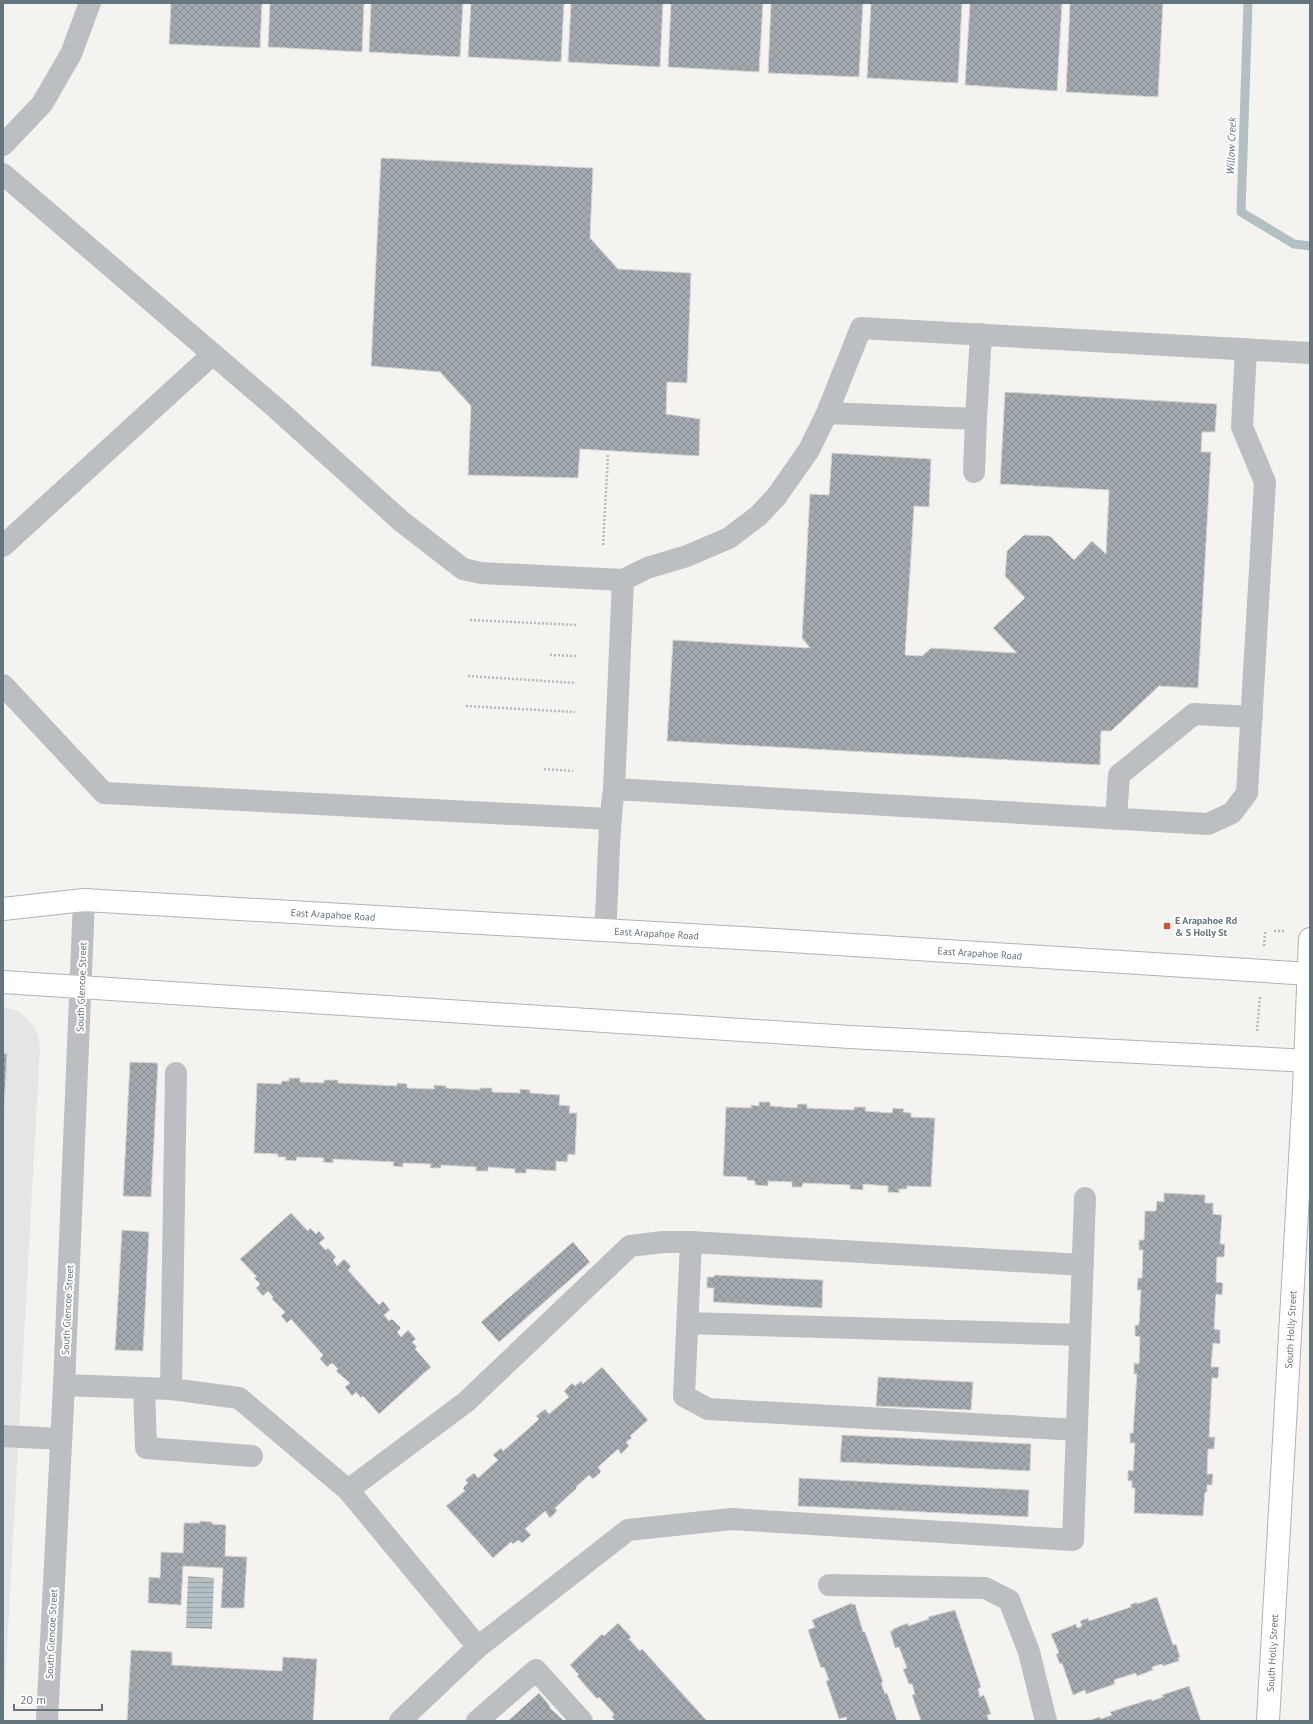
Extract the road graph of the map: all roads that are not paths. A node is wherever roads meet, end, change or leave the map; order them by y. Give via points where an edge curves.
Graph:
1 (90, 3) edge
2 (3, 145) edge
3 (3, 174) edge
4 (981, 334) junction
5 (1246, 350) junction
6 (1310, 353) edge
7 (213, 354) junction
8 (827, 413) junction
9 (976, 419) junction
10 (974, 472) dead end
11 (3, 546) edge
12 (623, 580) junction
13 (3, 685) edge
14 (1252, 717) junction
15 (614, 789) junction
16 (610, 819) junction
17 (1116, 819) junction
18 (84, 900) junction
19 (3, 909) edge
20 (605, 930) junction
21 (1310, 939) edge
22 (1309, 974) edge
23 (3, 982) edge
24 (81, 986) junction
25 (1308, 1061) edge
26 (176, 1073) dead end
27 (1085, 1198) dead end
28 (691, 1242) junction
29 (1083, 1265) junction
30 (688, 1323) junction
31 (1080, 1335) junction
32 (64, 1386) junction
33 (144, 1388) junction
34 (171, 1389) junction
35 (1077, 1430) junction
36 (3, 1436) edge
37 (61, 1439) junction
38 (252, 1456) dead end
39 (348, 1490) junction
40 (829, 1585) dead end
41 (478, 1647) junction
42 (47, 1721) edge
43 (400, 1721) edge
44 (477, 1721) edge
45 (582, 1721) edge
46 (1046, 1721) edge
47 (1268, 1721) edge

1 - 2 street via 71,54 42,104
3 - 7 street
4 - 5 street
4 - 8 street via 861,328
4 - 9 street
5 - 6 street
5 - 14 street via 1242,428 1265,482
7 - 11 street
7 - 12 street via 401,521 463,568 481,573
8 - 9 street
8 - 12 street via 809,450 776,497 758,516 729,538 687,556 647,568
9 - 10 street
12 - 15 street
13 - 16 street via 104,793
14 - 17 street via 1194,714 1119,775
14 - 17 street via 1247,793 1232,813 1208,824
15 - 16 street
15 - 17 street
16 - 20 street
18 - 19 main road, East Arapahoe Road
18 - 20 main road, East Arapahoe Road
18 - 24 street, South Glencoe Street
20 - 22 main road, East Arapahoe Road
21 - 22 main road, South Holly Street
22 - 25 main road, South Holly Street
23 - 24 main road
24 - 25 main road via 850,1037
24 - 32 street, South Glencoe Street
25 - 47 main road, South Holly Street
26 - 34 street
27 - 29 street
28 - 29 street
28 - 30 street
28 - 39 street via 630,1246 466,1402
29 - 31 street
30 - 31 street
30 - 35 street via 684,1396 708,1409
31 - 35 street
32 - 33 street
32 - 37 street, South Glencoe Street
33 - 34 street
33 - 38 street via 146,1448
34 - 39 street via 239,1398
35 - 41 street via 1073,1540 731,1519 628,1530
36 - 37 street
37 - 42 street, South Glencoe Street
39 - 41 street
40 - 46 street via 985,1588 1009,1600 1029,1652
41 - 43 street
44 - 45 street via 536,1670

